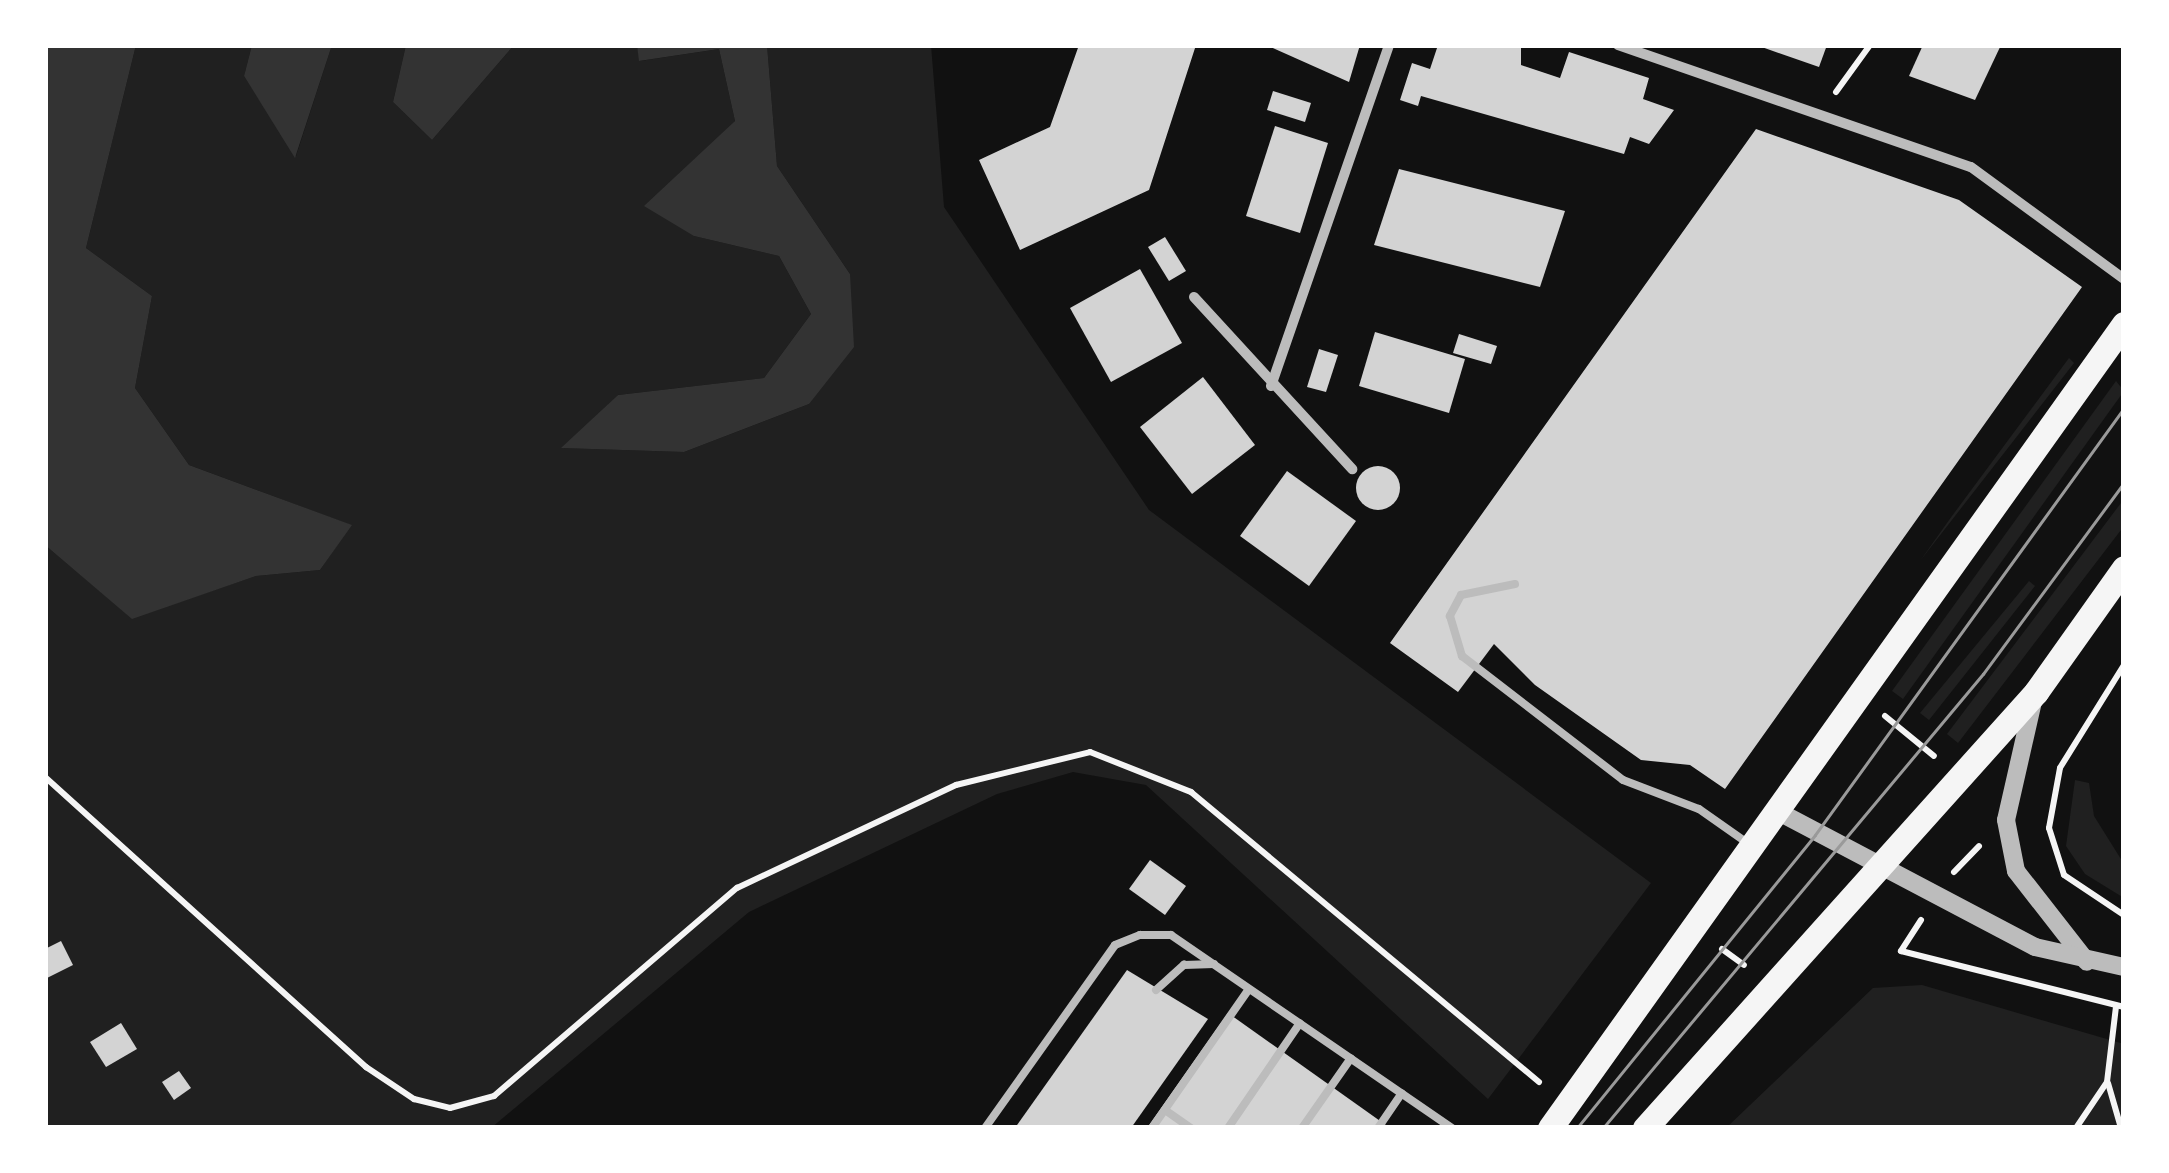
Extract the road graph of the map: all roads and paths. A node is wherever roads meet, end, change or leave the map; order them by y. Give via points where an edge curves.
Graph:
1 (1389, 45) edge
2 (1618, 45) edge
3 (1870, 45) edge
4 (1820, 114) junction
5 (2124, 279) edge
6 (1194, 296) dead end
7 (2124, 324) edge
8 (1271, 386) junction
9 (1352, 468) dead end
10 (2124, 568) edge
11 (1515, 584) dead end
12 (2124, 665) edge
13 (2036, 692) junction
14 (1860, 697) junction
15 (45, 777) edge
16 (1961, 777) junction
17 (1779, 812) junction
18 (1975, 846) dead end
19 (1754, 847) junction
20 (1965, 856) dead end
21 (1877, 866) junction
22 (2124, 915) edge
23 (1695, 928) junction
24 (1900, 951) dead end
25 (2088, 962) junction
26 (1214, 964) junction
27 (2124, 967) edge
28 (1769, 985) junction
29 (1250, 989) junction
30 (1156, 990) dead end
31 (2120, 1007) edge
32 (1300, 1023) junction
33 (1351, 1058) junction
34 (2108, 1082) junction
35 (1402, 1093) junction
36 (1568, 1103) junction
37 (1165, 1110) junction
38 (1437, 1118) junction
39 (985, 1128) edge
40 (1152, 1128) edge
41 (1191, 1128) edge
42 (1228, 1128) edge
43 (1302, 1128) edge
44 (1378, 1128) edge
45 (1430, 1128) edge
46 (1452, 1128) edge
47 (1550, 1128) edge
48 (1645, 1128) edge
49 (2076, 1128) edge
50 (2121, 1128) edge

1 - 8 street
2 - 4 street
3 - 4 path
4 - 5 street via 1971,167
6 - 8 street
7 - 14 main road
8 - 9 street
10 - 13 main road
11 - 19 lane via 1461,595 1450,616 1462,656 1623,780 1699,809
12 - 22 path via 2060,768 2049,828 2064,875
13 - 16 main road
13 - 25 street via 2006,820 2016,871
14 - 16 path
14 - 17 main road
15 - 36 path via 366,1067 414,1099 450,1108 494,1096 737,888 850,828 1046,758 1125,758 1191,792
16 - 21 main road
17 - 19 main road
17 - 21 street
18 - 20 path
19 - 23 main road
21 - 25 street via 2035,947
21 - 28 main road
23 - 28 path
23 - 36 main road
24 - 31 path
25 - 27 street
26 - 29 lane
26 - 30 lane via 1184,965
26 - 39 lane via 1171,935 1115,945
28 - 48 main road
29 - 32 lane
29 - 37 lane
31 - 34 path
32 - 33 lane
32 - 42 lane
33 - 35 lane
33 - 43 lane
34 - 49 path
34 - 50 path
35 - 38 lane
35 - 44 lane
36 - 47 main road
37 - 40 lane
37 - 41 lane
38 - 45 lane
38 - 46 lane

